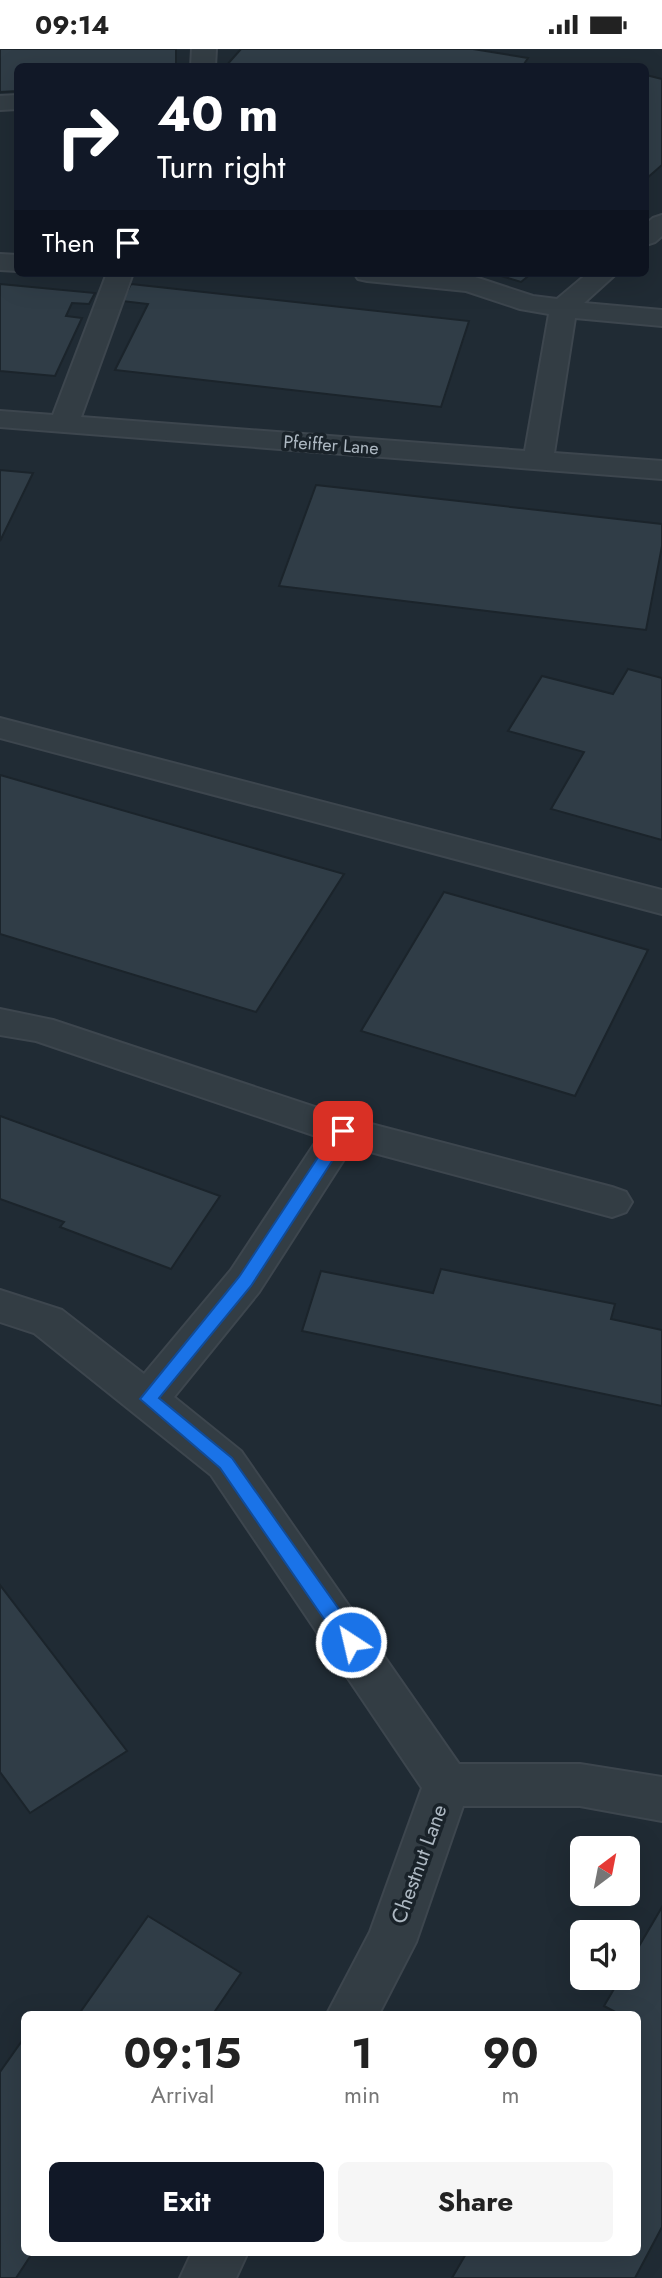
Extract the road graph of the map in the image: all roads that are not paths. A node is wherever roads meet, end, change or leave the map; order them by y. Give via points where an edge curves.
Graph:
1 (119, 277) edge
2 (407, 277) edge
3 (599, 277) edge
4 (563, 308) junction
5 (662, 318) edge
6 (0, 419) edge
7 (64, 424) junction
8 (538, 461) junction
9 (662, 470) edge
10 (0, 728) edge
11 (662, 902) edge
12 (0, 1022) edge
13 (343, 1131) junction
14 (612, 1202) dead end
15 (0, 1306) edge
16 (148, 1399) junction
17 (447, 1785) junction
18 (662, 1798) edge
19 (354, 2011) edge
20 (219, 2256) edge
21 (207, 2278) edge

1 - 7 street
2 - 4 street via 468,283 529,303
3 - 4 street
4 - 5 street
4 - 8 street
6 - 7 street, Pfeiffer Lane
7 - 8 street, Pfeiffer Lane
8 - 9 street, Pfeiffer Lane
10 - 11 street
12 - 13 street via 40,1029
13 - 14 street
13 - 16 street via 245,1281
15 - 16 street, Chestnut Lane via 48,1321
16 - 17 street, Chestnut Lane via 226,1463
17 - 18 street via 580,1785
17 - 19 street, Chestnut Lane via 391,1941
20 - 21 street

